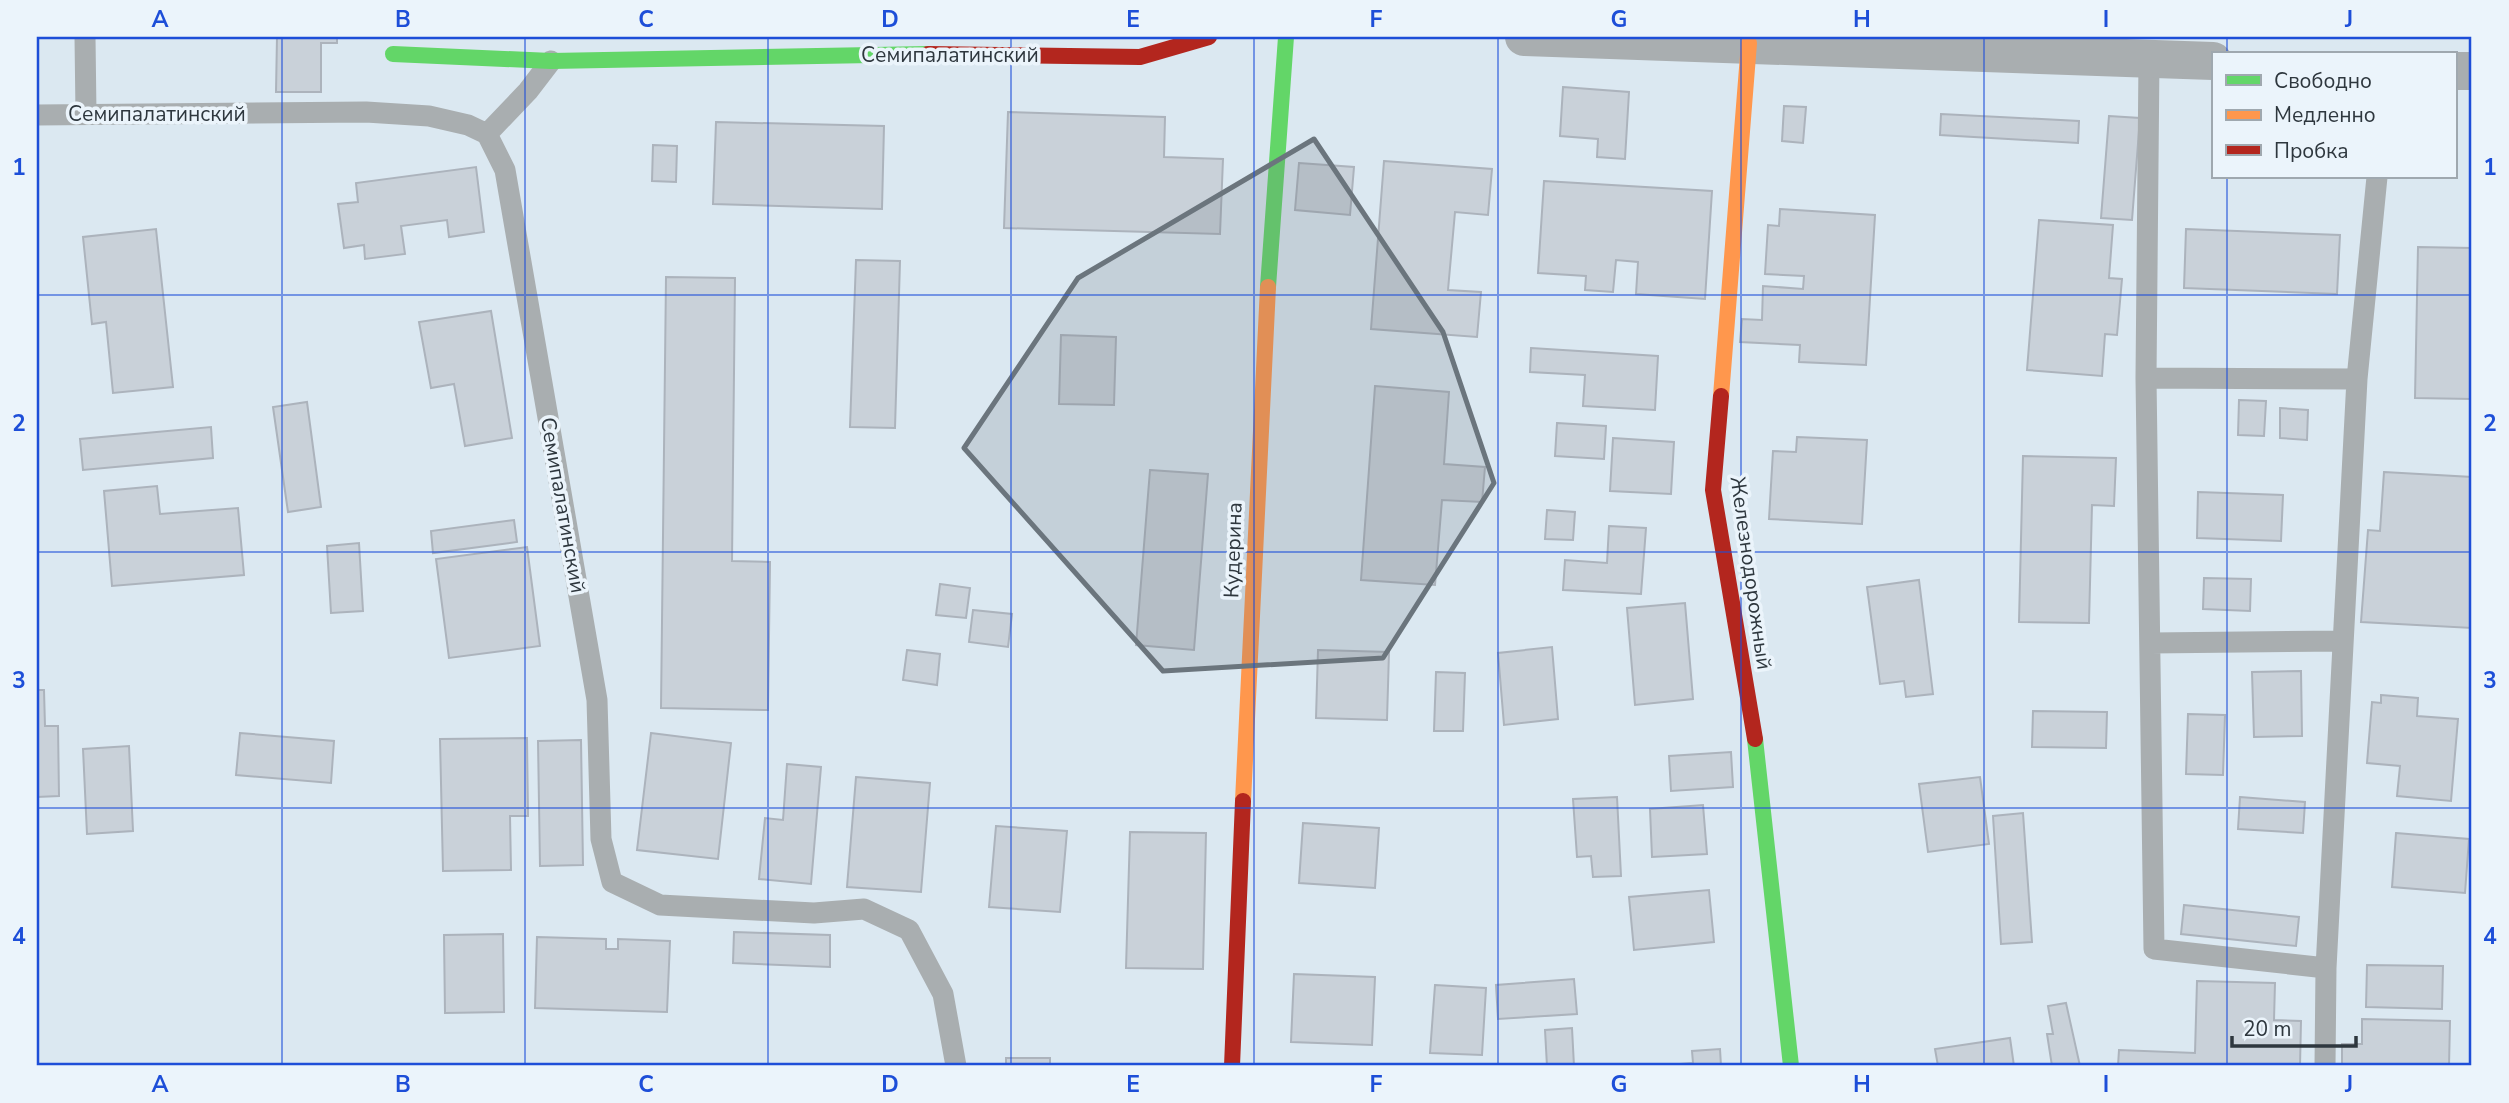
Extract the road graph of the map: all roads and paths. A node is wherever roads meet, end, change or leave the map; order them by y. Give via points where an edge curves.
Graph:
1 (85, 37) edge
2 (1209, 37) edge
3 (1286, 37) edge
4 (1524, 37) edge
5 (1749, 43) junction
6 (393, 54) dead end
7 (2149, 59) junction
8 (551, 61) junction
9 (2212, 61) edge
10 (86, 114) junction
11 (37, 115) edge
12 (487, 134) junction
13 (2377, 178) edge
14 (2146, 378) junction
15 (2357, 379) junction
16 (2343, 641) junction
17 (2151, 643) junction
18 (2326, 968) junction
19 (956, 1066) edge
20 (1232, 1066) edge
21 (1791, 1066) edge
22 (2325, 1066) edge

1 - 10 lane
2 - 8 street, Семипалатинский via 1140,57 962,53
3 - 20 street, Кудерина via 1262,377
4 - 5 street
5 - 7 street
5 - 21 street, Железнодорожный via 1713,490 1757,753
6 - 8 street, Семипалатинский
7 - 9 street
7 - 14 lane
8 - 12 lane
10 - 11 lane, Семипалатинский
10 - 12 lane, Семипалатинский via 366,112 429,116
12 - 19 lane, Семипалатинский via 506,170 597,700 601,839 612,882 660,905 814,912 864,909 909,929 943,994
13 - 15 lane
14 - 15 lane
14 - 17 lane
15 - 16 lane
16 - 17 lane
16 - 18 lane
17 - 18 lane via 2154,949
18 - 22 lane

